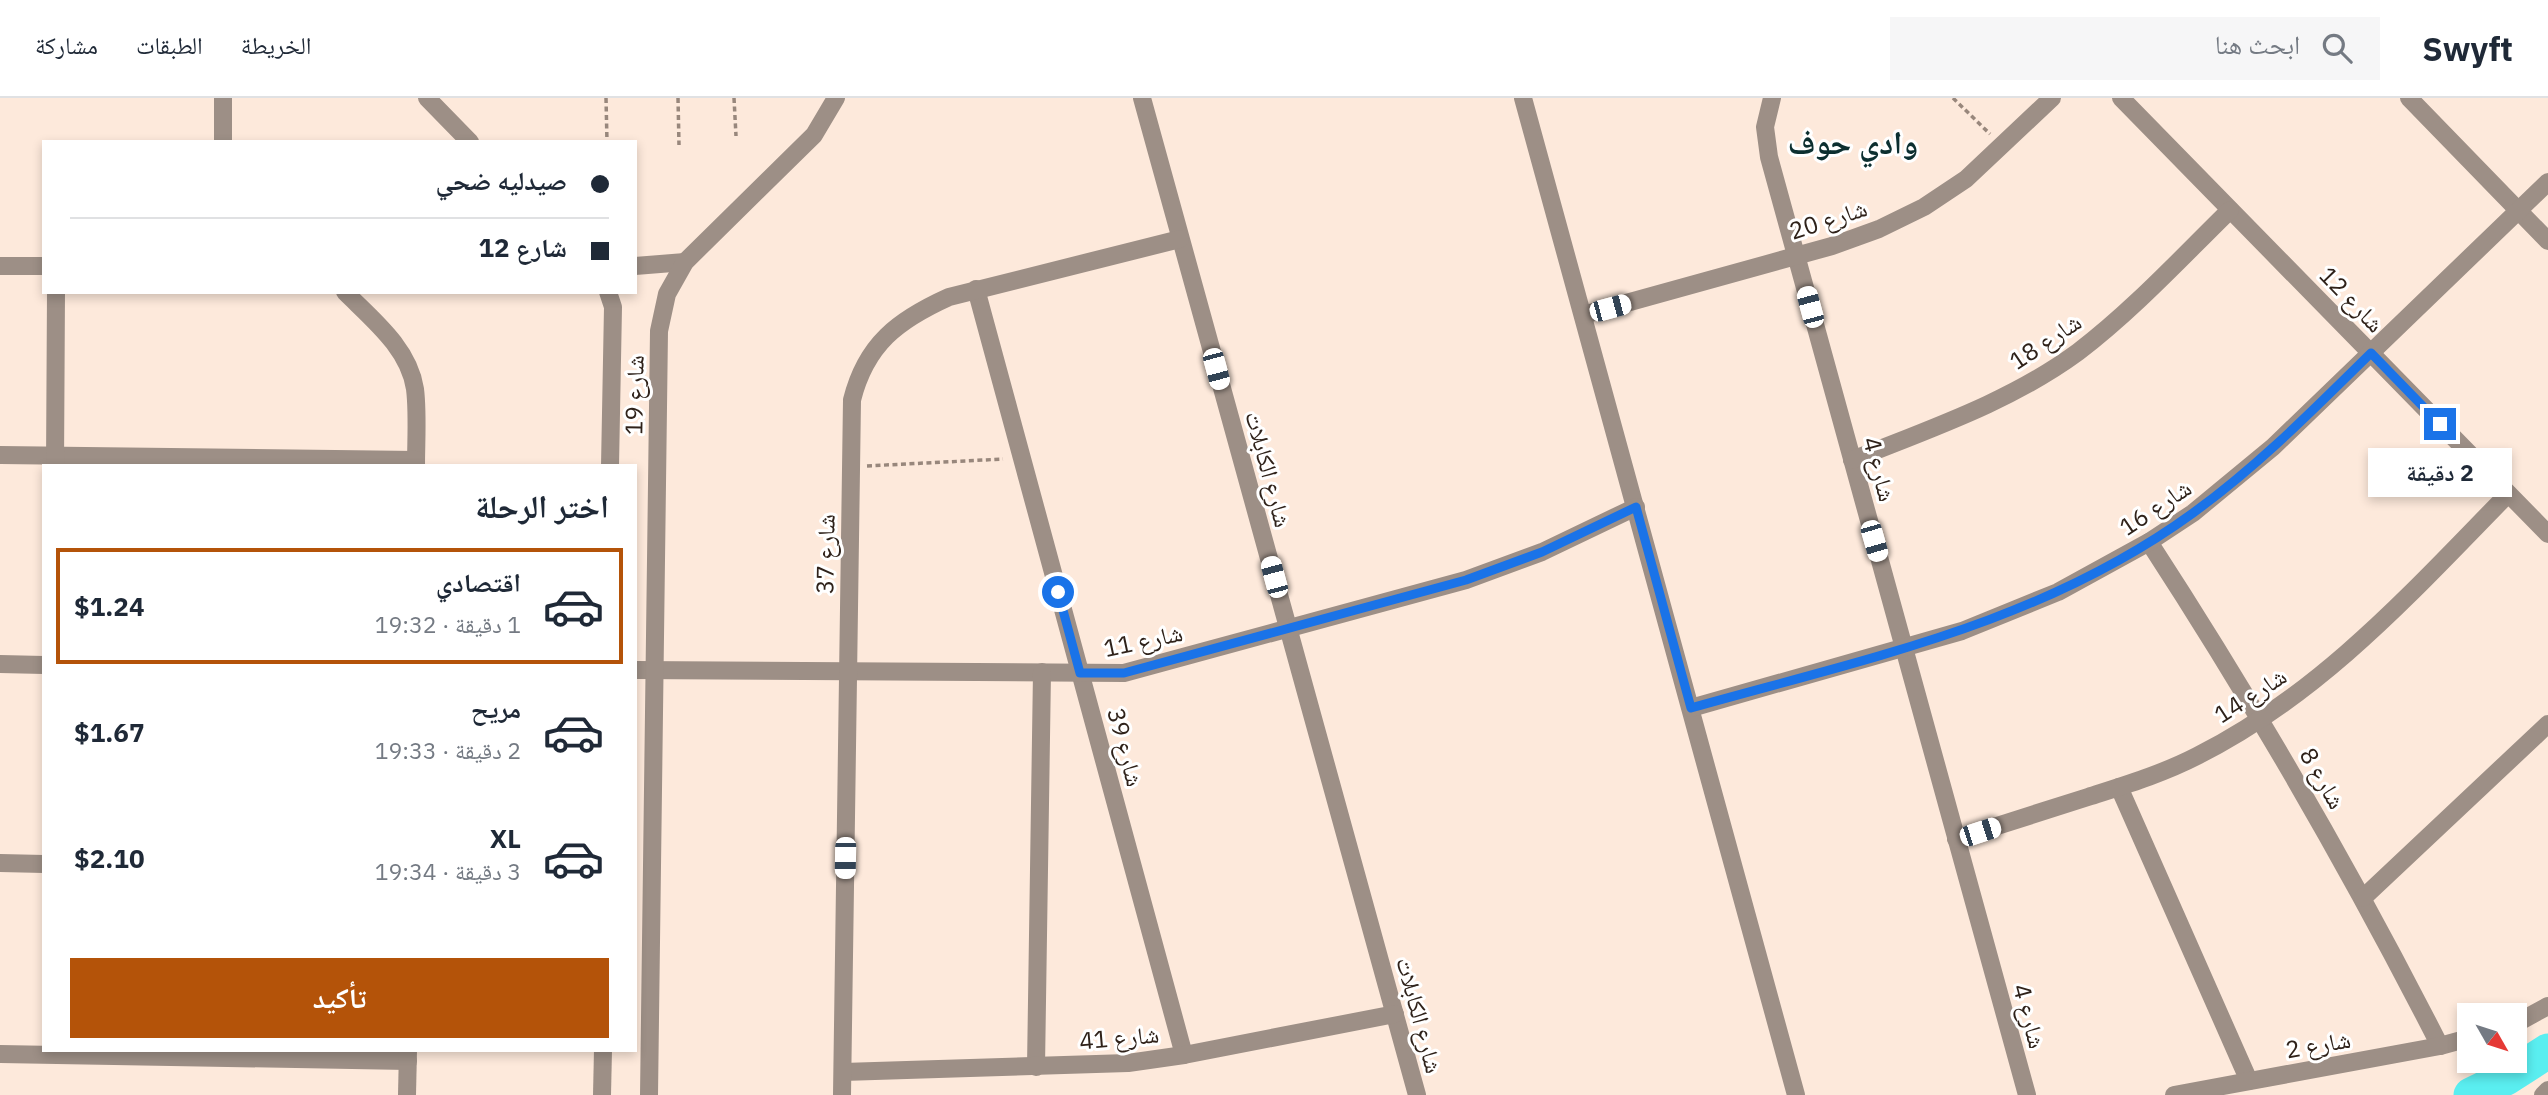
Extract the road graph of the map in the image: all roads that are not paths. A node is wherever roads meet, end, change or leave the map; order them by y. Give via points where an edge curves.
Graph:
1 (223, 98) edge
2 (427, 98) edge
3 (836, 98) edge
4 (1142, 98) edge
5 (1523, 98) edge
6 (1772, 98) edge
7 (2052, 98) edge
8 (2121, 98) edge
9 (2409, 98) edge
10 (223, 140) edge
11 (468, 140) edge
12 (2548, 181) edge
13 (2230, 210) junction
14 (2518, 211) junction
15 (1180, 239) junction
16 (2548, 242) edge
17 (1796, 256) junction
18 (685, 262) junction
19 (0, 266) edge
20 (42, 266) edge
21 (637, 266) edge
22 (976, 289) junction
23 (56, 294) edge
24 (347, 294) edge
25 (609, 294) edge
26 (1583, 315) junction
27 (2371, 353) junction
28 (0, 455) edge
29 (1852, 460) junction
30 (55, 461) edge
31 (416, 463) edge
32 (610, 464) edge
33 (2508, 494) junction
34 (1636, 507) junction
35 (2548, 534) edge
36 (2149, 542) junction
37 (1288, 629) junction
38 (1904, 648) junction
39 (0, 664) edge
40 (42, 665) edge
41 (848, 669) junction
42 (637, 670) edge
43 (654, 670) junction
44 (1042, 672) junction
45 (1080, 673) junction
46 (1691, 708) junction
47 (2261, 719) junction
48 (2548, 724) edge
49 (2119, 787) junction
50 (1956, 839) junction
51 (0, 863) edge
52 (42, 864) edge
53 (2363, 898) junction
54 (2548, 1006) edge
55 (1395, 1014) junction
56 (2527, 1017) edge
57 (2457, 1041) edge
58 (2440, 1046) junction
59 (51, 1052) edge
60 (603, 1052) edge
61 (0, 1054) edge
62 (408, 1055) edge
63 (1184, 1055) junction
64 (1037, 1067) junction
65 (843, 1072) junction
66 (2249, 1081) junction
67 (2548, 1090) edge
68 (407, 1095) edge
69 (602, 1095) edge
70 (649, 1095) edge
71 (842, 1095) edge
72 (1417, 1095) edge
73 (1796, 1095) edge
74 (2027, 1095) edge
75 (2174, 1095) edge
76 (2543, 1095) edge

1 - 10 street
2 - 11 street
3 - 18 street, شارع 19 via 814,135
4 - 15 street, شارع الكابلات
5 - 26 street
6 - 17 street, شارع 4 via 1765,142
7 - 17 street, شارع 20 via 1966,179 1924,207 1879,229
8 - 13 street, شارع 12
9 - 14 street
12 - 14 street, شارع 16
13 - 27 street, شارع 12
13 - 29 street, شارع 18 via 2115,323 2076,353 1992,403
14 - 16 street
14 - 27 street, شارع 16
15 - 22 street, شارع 37
15 - 37 street, شارع الكابلات
17 - 26 street, شارع 20
17 - 29 street, شارع 4
18 - 21 street
18 - 43 street, شارع 19 via 667,294 659,331
19 - 20 street
22 - 41 street, شارع 37 via 932,305 901,323 877,345 858,378 852,400
22 - 45 street, شارع 39
23 - 30 street
24 - 31 street via 384,331 408,366 415,388
25 - 32 street, شارع 19 via 613,307
26 - 34 street
27 - 33 street, شارع 12
27 - 36 street, شارع 16 via 2234,481
28 - 30 street
29 - 38 street, شارع 4
30 - 31 street
33 - 35 street, شارع 12
33 - 47 street, شارع 14 via 2370,634
34 - 37 street, شارع 11 via 1542,552 1466,580
34 - 46 street
36 - 38 street, شارع 16 via 2105,569 2023,608
36 - 47 street, شارع 8
37 - 45 street, شارع 11 via 1124,673
37 - 55 street, شارع الكابلات
38 - 46 street, شارع 16
38 - 50 street, شارع 4
39 - 40 street
41 - 43 street, شارع 11
41 - 44 street, شارع 11
41 - 65 street, شارع 37
42 - 43 street, شارع 11
43 - 70 street, شارع 19
44 - 45 street, شارع 11
44 - 64 street
45 - 63 street, شارع 39
46 - 73 street
47 - 49 street, شارع 14 via 2198,756
47 - 53 street, شارع 8
48 - 53 street
49 - 50 street, شارع 14
49 - 66 street
50 - 74 street, شارع 4
51 - 52 street
53 - 58 street, شارع 8
54 - 56 street
55 - 63 street, شارع 41
55 - 72 street, شارع الكابلات
57 - 58 street, شارع 2
58 - 66 street, شارع 2
59 - 61 street
59 - 62 street
60 - 69 street
62 - 68 street
63 - 64 street, شارع 41
64 - 65 street, شارع 41
65 - 71 street, شارع 37
66 - 75 street, شارع 2
67 - 76 street

